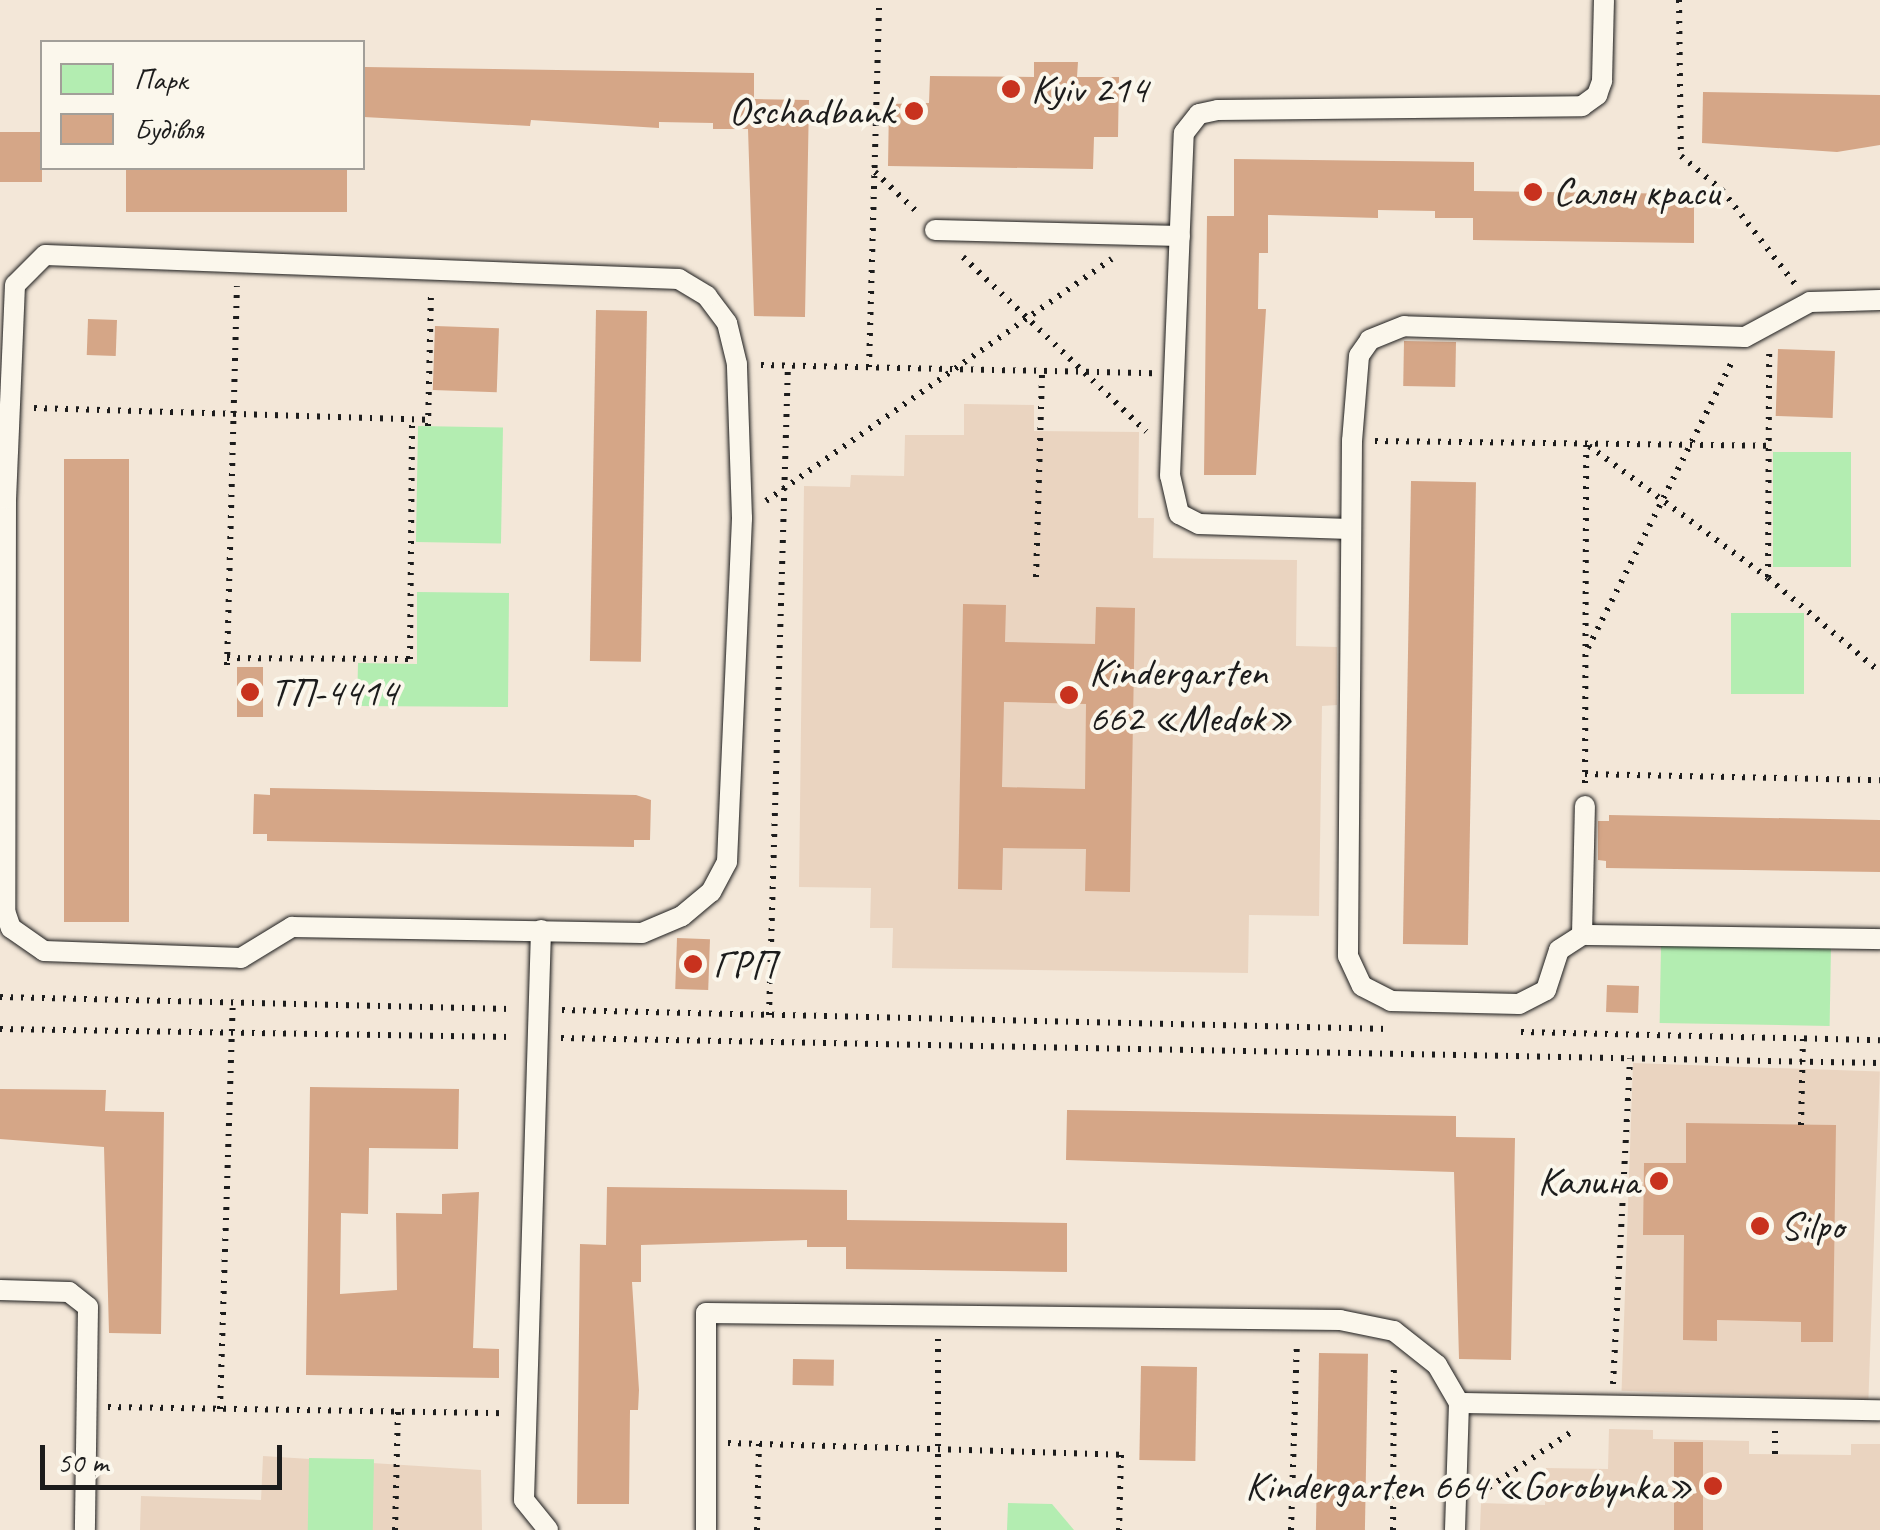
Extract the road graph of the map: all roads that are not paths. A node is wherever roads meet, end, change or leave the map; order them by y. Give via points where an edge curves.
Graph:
1 (1604, 0) edge
2 (935, 230) road end
3 (1180, 236) junction
4 (1880, 300) edge
5 (3, 499) edge
6 (1350, 529) junction
7 (1586, 806) road end
8 (541, 930) junction
9 (1582, 935) junction
10 (1880, 940) edge
11 (0, 1290) edge
12 (1459, 1403) junction
13 (1880, 1410) edge
14 (86, 1530) edge
15 (548, 1530) edge
16 (706, 1530) edge
17 (1455, 1530) edge

1 - 3 lane via 1602,81 1598,95 1582,106 1198,114 1184,133
2 - 3 lane
3 - 6 lane via 1172,457 1179,514 1199,524
4 - 6 lane via 1810,302 1745,336 1404,326 1370,340 1359,356
5 - 8 lane via 5,911 25,942 44,951 240,958 292,927
5 - 8 lane via 16,286 45,255 678,279 707,296 727,323 737,364 742,518 727,862 711,892 682,916 642,933
6 - 9 lane via 1353,972 1362,986 1392,1000 1519,1004 1546,990 1560,950
7 - 9 lane
8 - 15 lane via 524,1500
9 - 10 lane
11 - 14 lane via 69,1292 88,1307
12 - 13 lane
12 - 16 lane via 1438,1365 1394,1331 1340,1320 706,1313
12 - 17 lane

